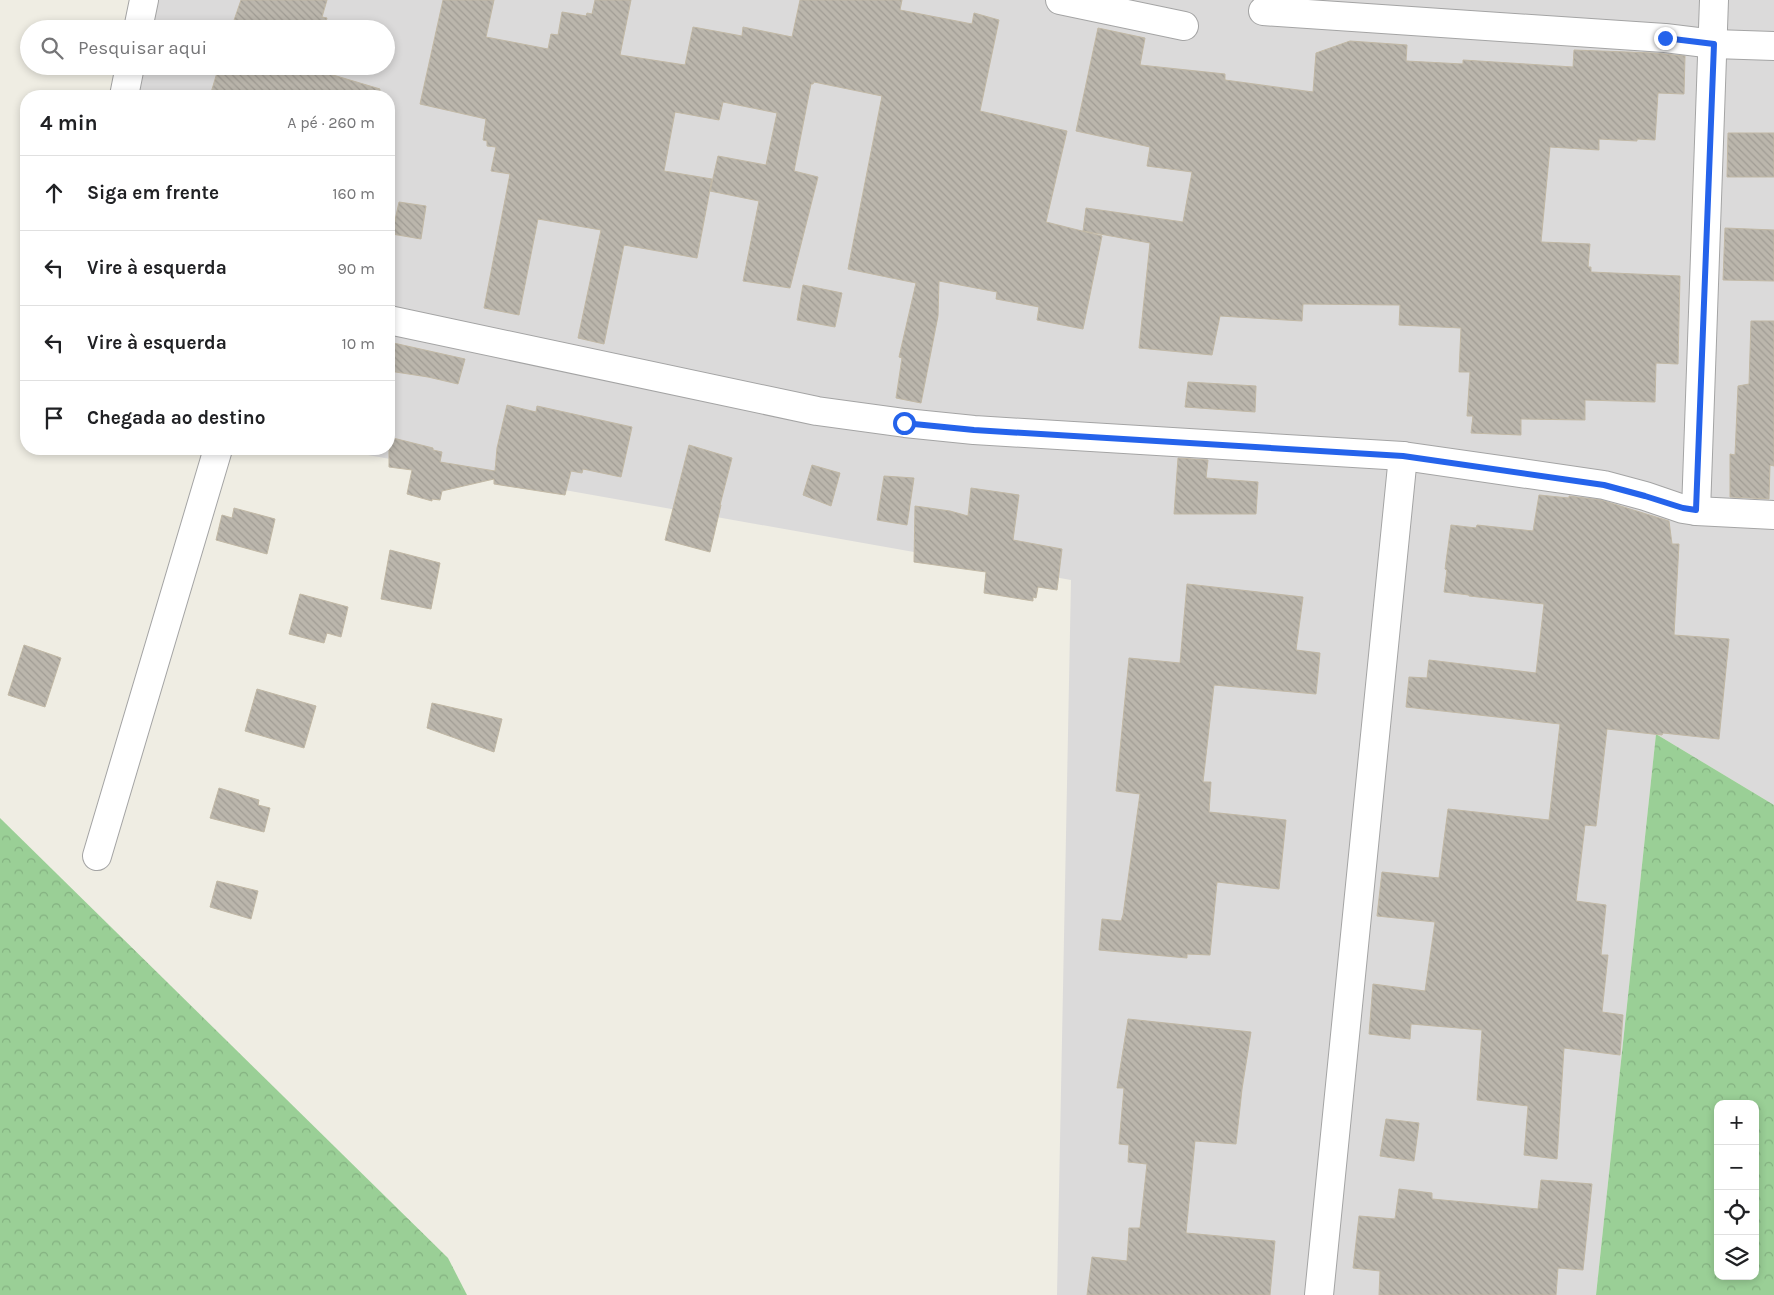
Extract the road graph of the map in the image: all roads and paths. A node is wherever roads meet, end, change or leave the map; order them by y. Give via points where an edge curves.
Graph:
1 (144, 0) edge
2 (1060, 0) edge
3 (1714, 0) edge
4 (1263, 11) dead end
5 (140, 20) edge
6 (1184, 26) dead end
7 (1714, 44) junction
8 (1774, 46) edge
9 (128, 75) edge
10 (125, 90) edge
11 (395, 321) edge
12 (216, 455) edge
13 (1403, 456) junction
14 (1696, 510) junction
15 (1774, 515) edge
16 (97, 856) dead end
17 (1319, 1295) edge

1 - 5 street
2 - 6 street
3 - 7 street
4 - 7 street
7 - 8 street
7 - 14 street
9 - 10 street
11 - 13 street via 817,411 904,423
12 - 16 street
13 - 14 street via 1604,485
13 - 17 street
14 - 15 street

